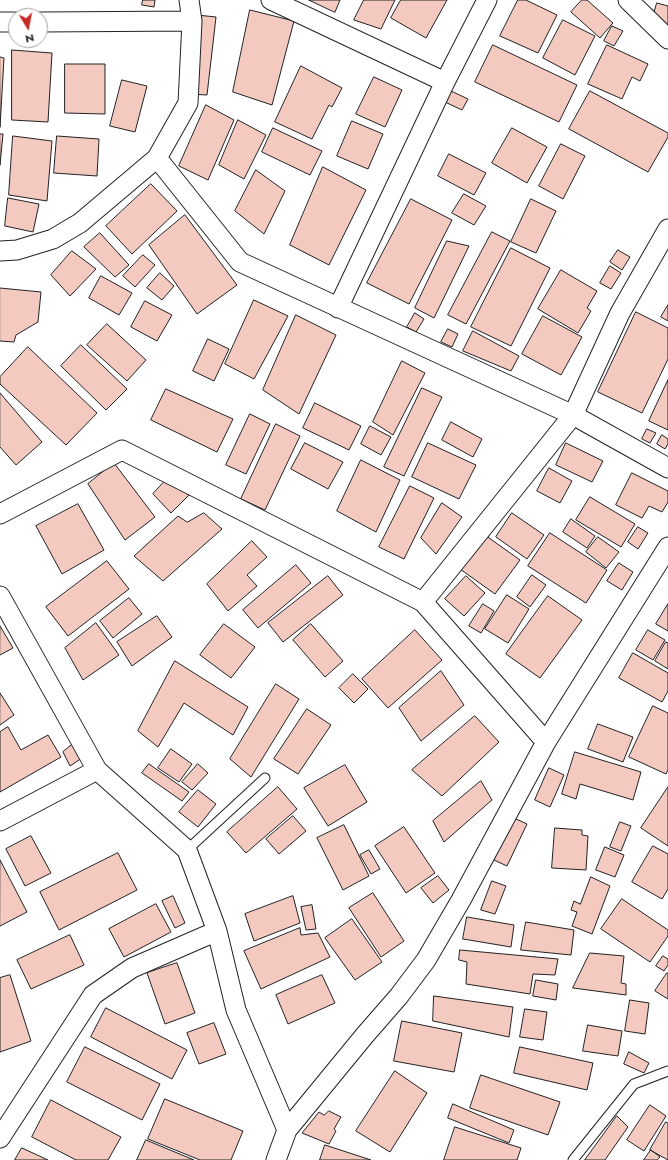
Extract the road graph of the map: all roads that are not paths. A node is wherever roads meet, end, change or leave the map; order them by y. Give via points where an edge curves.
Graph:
1 (189, 0) edge
2 (271, 0) edge
3 (488, 0) edge
4 (628, 0) edge
5 (192, 21) junction
6 (48, 22) edge
7 (668, 39) edge
8 (445, 82) junction
9 (157, 158) junction
10 (668, 229) edge
11 (0, 251) edge
12 (338, 308) junction
13 (572, 415) junction
14 (668, 468) edge
15 (0, 514) edge
16 (668, 546) edge
17 (0, 596) edge
18 (423, 602) junction
19 (546, 742) junction
20 (97, 770) junction
21 (264, 778) dead end
22 (0, 822) edge
23 (187, 850) junction
24 (217, 931) junction
25 (668, 1071) edge
26 (287, 1130) junction
27 (0, 1138) edge
28 (276, 1160) edge
29 (573, 1160) edge

1 - 5 street
2 - 8 street
3 - 8 street
4 - 7 street
5 - 6 street
5 - 9 street via 188,103
8 - 12 street
9 - 11 street via 80,223 53,239 17,250
9 - 12 street via 240,262
10 - 13 street via 620,313
12 - 13 street
13 - 14 street
13 - 18 street
15 - 18 street via 122,450
16 - 19 street
17 - 20 street
18 - 19 street
19 - 26 street via 462,900 426,960 400,996
20 - 22 street
20 - 23 street
21 - 23 lane
23 - 24 street
24 - 26 street via 236,1010
24 - 27 street via 132,968 93,995
25 - 29 lane via 634,1084
26 - 28 street

